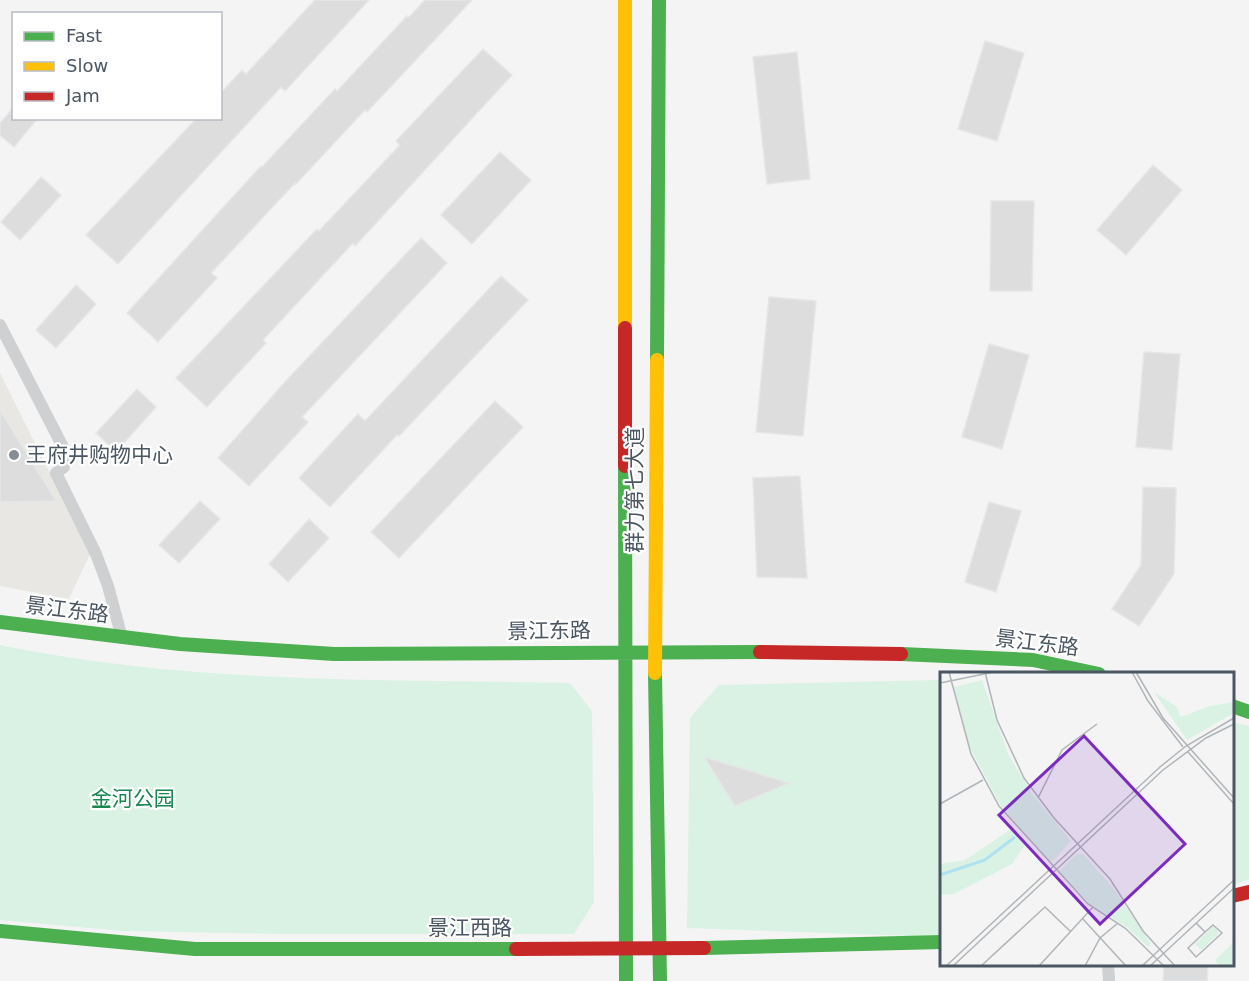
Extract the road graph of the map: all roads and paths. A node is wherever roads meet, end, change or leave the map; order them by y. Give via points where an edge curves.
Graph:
1 (625, 0) edge
2 (659, 0) edge
3 (0, 325) edge
4 (0, 622) edge
5 (122, 638) junction
6 (625, 651) junction
7 (655, 651) junction
8 (1090, 672) edge
9 (1234, 706) edge
10 (1249, 712) edge
11 (1249, 892) edge
12 (1234, 896) edge
13 (0, 931) edge
14 (940, 942) edge
15 (626, 949) junction
16 (659, 949) junction
17 (1107, 966) edge
18 (626, 981) edge
19 (660, 981) edge
20 (1109, 981) edge

1 - 6 main road, 群力第七大道
2 - 7 main road, 群力第七大道
3 - 5 street via 63,447 64,467 56,473 96,554
4 - 5 main road, 景江东路
5 - 6 main road, 景江东路 via 334,654
6 - 7 main road, 景江东路
6 - 15 main road, 群力第七大道
7 - 8 main road, 景江东路 via 870,652 998,658 1033,660
7 - 16 main road, 群力第七大道
9 - 10 main road
11 - 12 main road
13 - 15 main road, 景江西路 via 195,949
14 - 16 main road, 景江西路
15 - 16 main road, 景江西路
15 - 18 main road, 群力第七大道
16 - 19 main road, 群力第七大道
17 - 20 street

